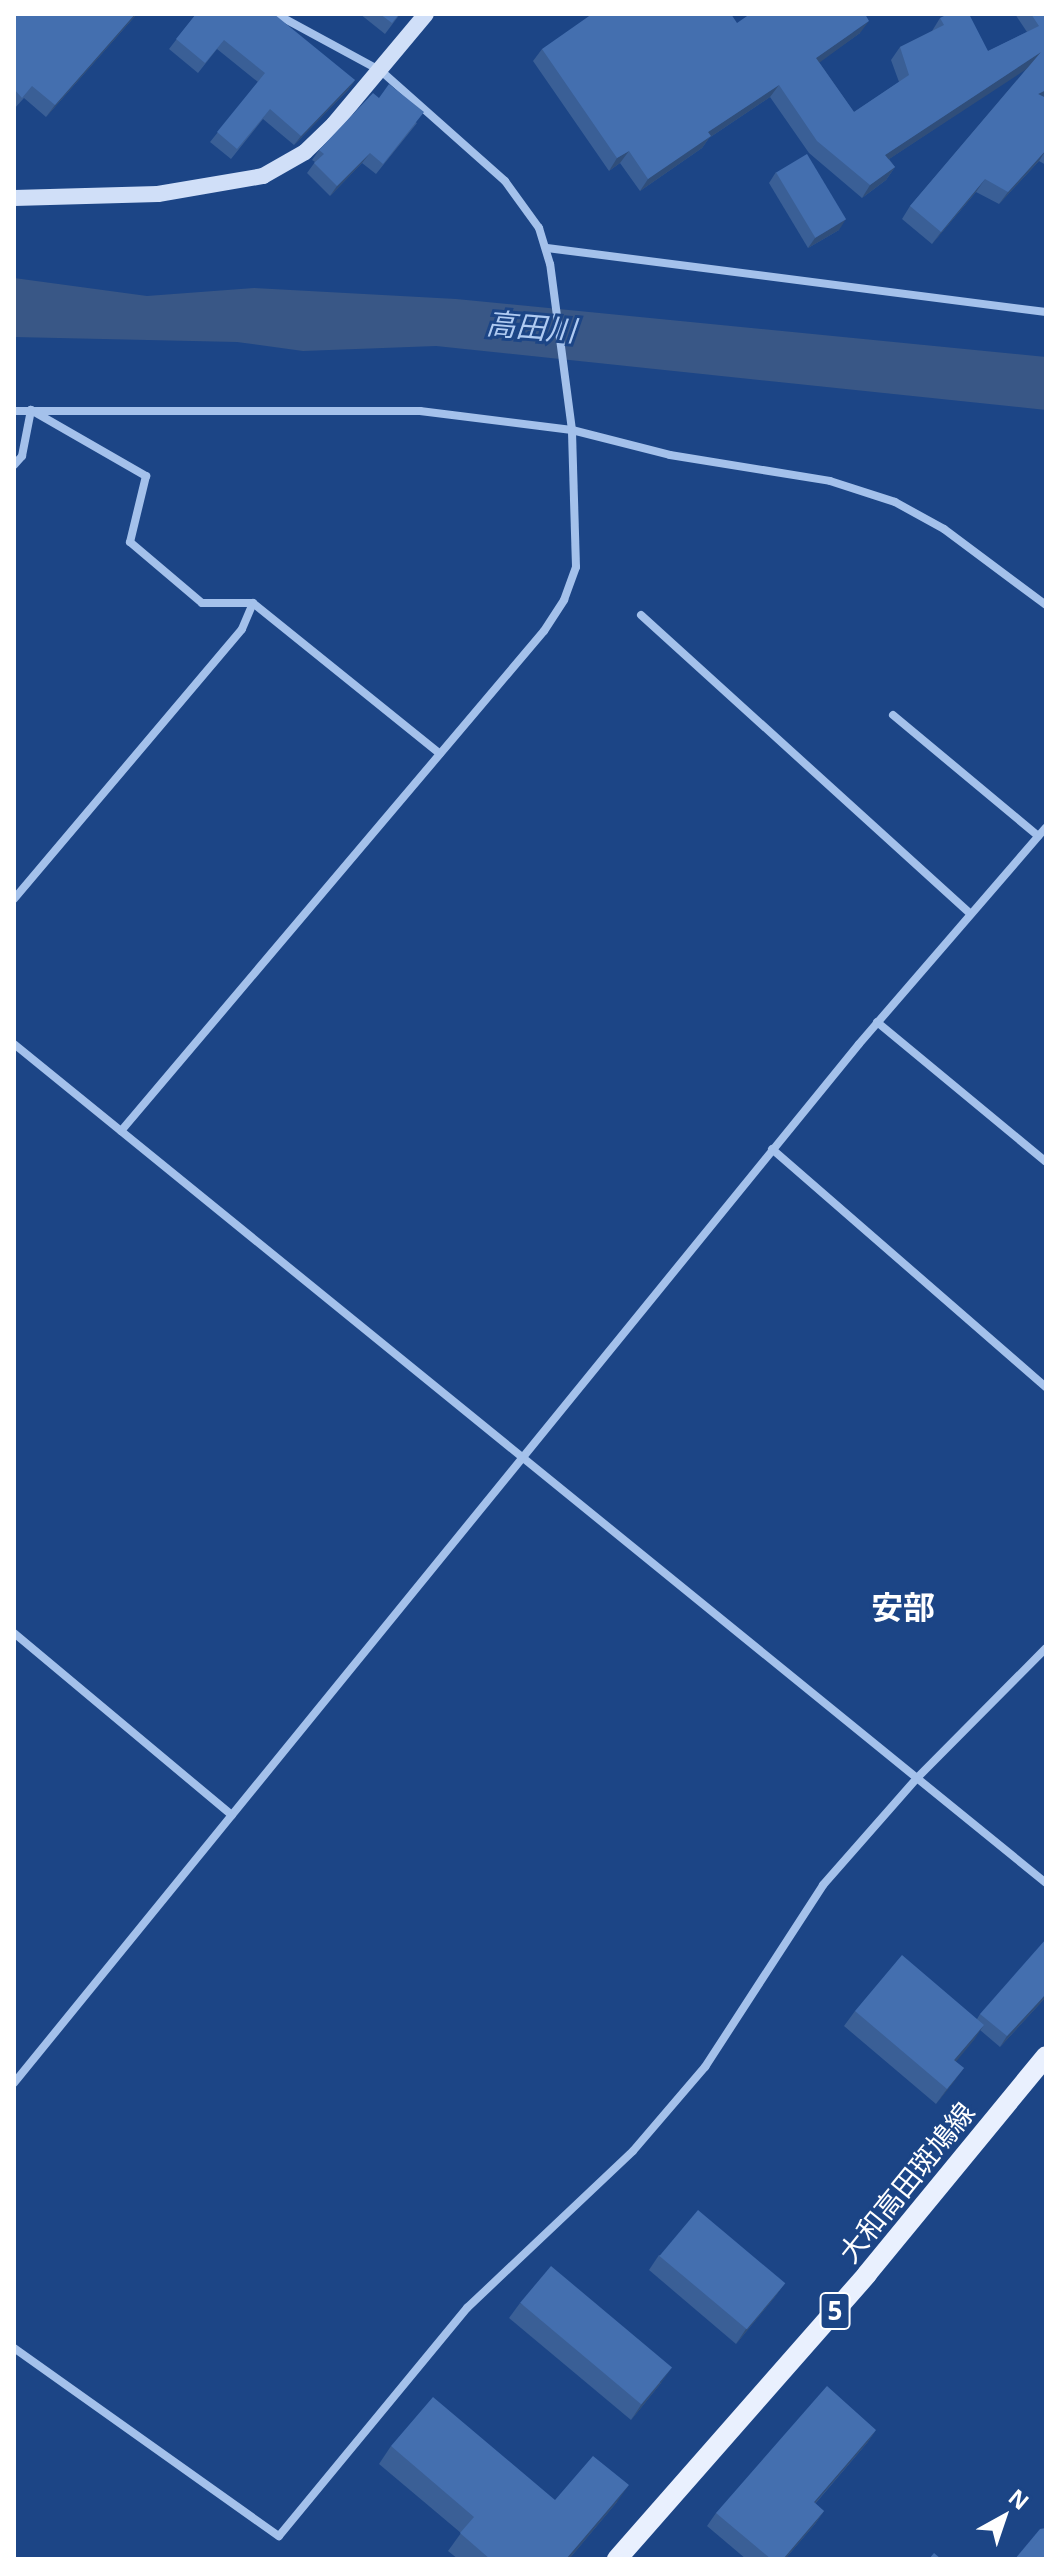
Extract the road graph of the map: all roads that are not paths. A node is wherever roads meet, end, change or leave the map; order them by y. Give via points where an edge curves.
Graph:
1 (276, 14) edge
2 (426, 14) edge
3 (381, 71) junction
4 (14, 198) edge
5 (547, 248) junction
6 (1046, 312) edge
7 (31, 410) junction
8 (14, 411) edge
9 (572, 430) junction
10 (14, 465) edge
11 (253, 603) junction
12 (1046, 605) edge
13 (641, 615) dead end
14 (893, 715) dead end
15 (440, 754) junction
16 (1046, 827) edge
17 (1038, 836) junction
18 (14, 899) edge
19 (971, 914) junction
20 (877, 1022) junction
21 (14, 1044) edge
22 (121, 1131) junction
23 (772, 1149) junction
24 (1046, 1162) edge
25 (1046, 1387) edge
26 (521, 1456) junction
27 (14, 1633) edge
28 (1046, 1648) edge
29 (917, 1778) junction
30 (232, 1815) junction
31 (1046, 1883) edge
32 (1046, 2056) edge
33 (14, 2083) edge
34 (14, 2348) edge
35 (617, 2559) edge

1 - 3 street
2 - 3 main road
3 - 4 main road via 305,152 263,176 158,194
3 - 5 street via 505,181
5 - 6 street
5 - 9 street
7 - 8 street
7 - 9 street via 420,411
7 - 10 street via 22,456
7 - 11 street via 146,476 130,542 202,603
9 - 12 street via 670,455 830,481 895,502 944,529
9 - 15 street via 577,555 564,600
11 - 15 street
11 - 18 street via 242,629
13 - 19 street
14 - 17 street
15 - 22 street
16 - 17 street
17 - 19 street
19 - 20 street
20 - 23 street
20 - 24 street
21 - 22 street
22 - 26 street
23 - 25 street
23 - 26 street
26 - 29 street
26 - 30 street
27 - 30 street
28 - 29 street
29 - 31 street
29 - 34 street via 823,1885 705,2067 633,2151 467,2308 279,2536
30 - 33 street
32 - 35 main road, 大和高田斑鳩線 / 5 via 867,2274

